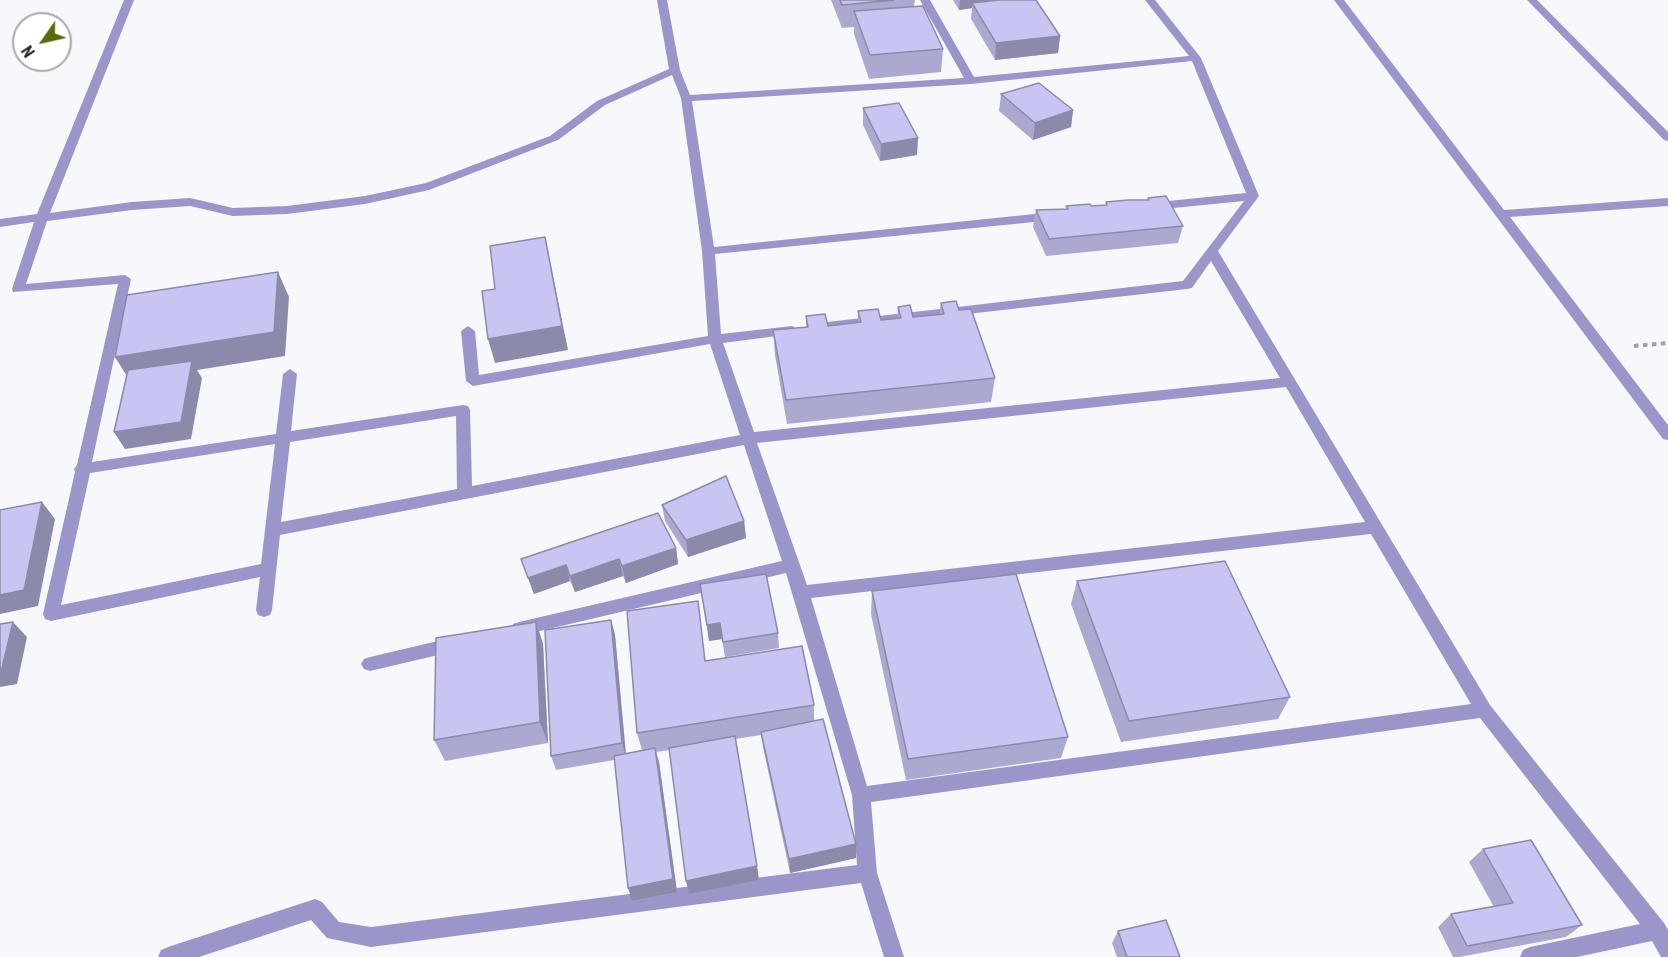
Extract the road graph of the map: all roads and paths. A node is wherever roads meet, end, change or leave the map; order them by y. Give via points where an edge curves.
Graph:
1 (129, 0) edge
2 (662, 0) edge
3 (926, 0) edge
4 (1150, 0) edge
5 (1339, 0) edge
6 (1532, 0) edge
7 (1196, 58) junction
8 (675, 70) junction
9 (971, 81) junction
10 (686, 98) junction
11 (1668, 138) edge
12 (1253, 196) junction
13 (1668, 202) edge
14 (1134, 208) edge
15 (1501, 214) junction
16 (1063, 215) edge
17 (42, 218) junction
18 (0, 223) edge
19 (708, 251) junction
20 (1212, 251) junction
21 (468, 331) dead end
22 (715, 339) junction
23 (290, 374) dead end
24 (1289, 382) junction
25 (1668, 435) edge
26 (283, 436) junction
27 (750, 438) junction
28 (81, 469) junction
29 (465, 493) junction
30 (1375, 527) junction
31 (273, 530) junction
32 (792, 565) junction
33 (269, 568) junction
34 (801, 592) junction
35 (264, 610) dead end
36 (507, 632) edge
37 (473, 640) edge
38 (370, 664) dead end
39 (1484, 710) junction
40 (861, 795) junction
41 (867, 873) junction
42 (1657, 930) junction
43 (1668, 950) edge
44 (168, 957) edge
45 (894, 957) edge
46 (1530, 957) edge

1 - 17 street
2 - 8 street
3 - 9 street
4 - 7 street
5 - 15 street
6 - 11 street
7 - 9 street
7 - 12 street
8 - 10 street
8 - 17 street via 601,103 554,138 429,186 365,200 287,210 232,212 190,202
9 - 10 street
10 - 19 street
12 - 14 street
12 - 20 street
13 - 15 street
15 - 25 street
16 - 19 street
17 - 18 street
17 - 28 street via 18,289 125,279
19 - 22 street
20 - 22 street via 1187,285
20 - 24 street
21 - 22 street via 473,381
22 - 27 street
23 - 26 street
24 - 27 street
24 - 30 street
26 - 28 street
26 - 29 street via 463,410
26 - 31 street
27 - 29 street
27 - 32 street
28 - 33 street via 51,614
29 - 31 street
30 - 34 street
30 - 39 street
31 - 33 street
32 - 34 street
32 - 36 street
33 - 35 street
34 - 40 street
37 - 38 street
39 - 40 street
39 - 42 street
40 - 41 street
41 - 44 street via 371,937 334,931 315,909
41 - 45 street
42 - 43 street
42 - 46 street

